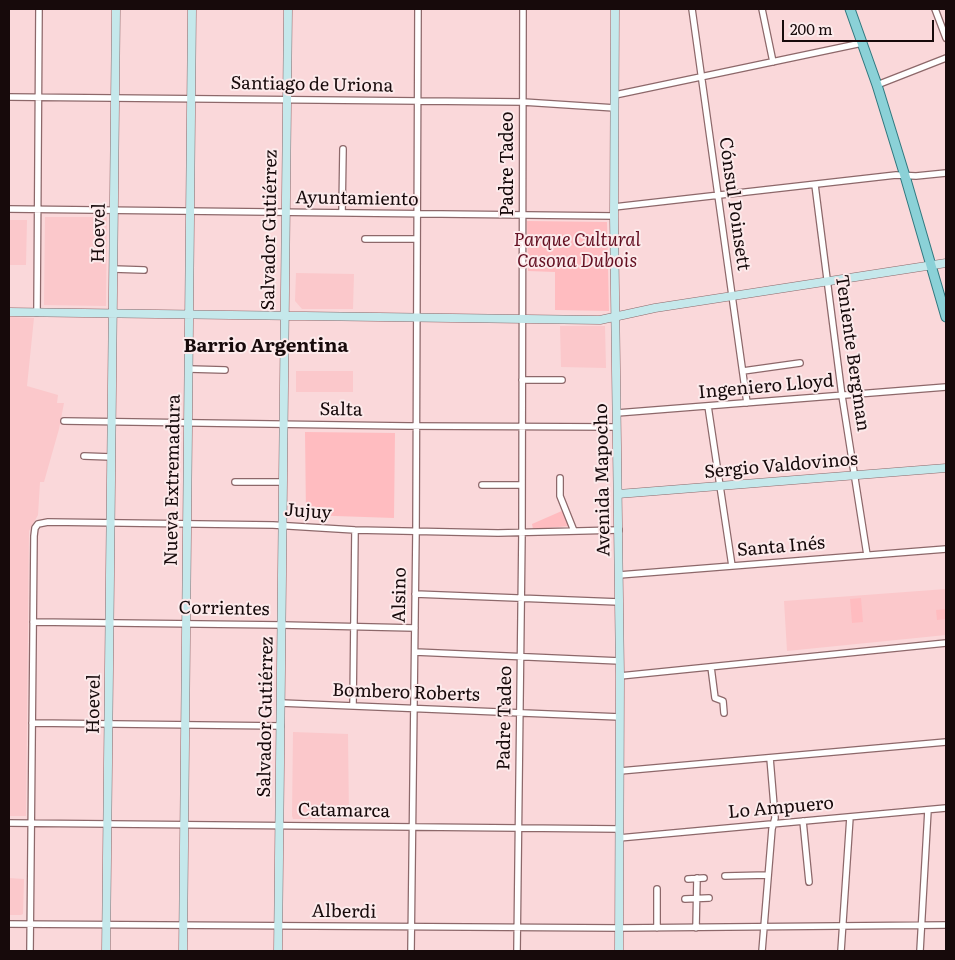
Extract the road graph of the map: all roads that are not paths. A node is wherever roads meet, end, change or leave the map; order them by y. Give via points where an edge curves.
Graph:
1 (39, 9) edge
2 (116, 9) edge
3 (192, 9) edge
4 (288, 9) edge
5 (418, 9) edge
6 (523, 9) edge
7 (615, 9) edge
8 (692, 9) edge
9 (762, 9) edge
10 (850, 9) edge
11 (935, 9) edge
12 (946, 38) edge
13 (862, 43) junction
14 (946, 58) edge
15 (773, 62) junction
16 (701, 77) junction
17 (877, 85) junction
18 (615, 95) junction
19 (9, 97) edge
20 (38, 98) junction
21 (115, 98) junction
22 (191, 99) junction
23 (287, 100) junction
24 (418, 101) junction
25 (523, 102) junction
26 (615, 108) junction
27 (343, 149) dead end
28 (946, 173) edge
29 (905, 176) junction
30 (815, 185) junction
31 (718, 196) junction
32 (614, 207) junction
33 (9, 209) edge
34 (37, 209) junction
35 (114, 210) junction
36 (190, 211) junction
37 (286, 213) junction
38 (342, 214) junction
39 (418, 214) junction
40 (523, 215) junction
41 (614, 216) junction
42 (364, 239) dead end
43 (417, 239) junction
44 (946, 263) edge
45 (931, 266) junction
46 (113, 269) junction
47 (144, 270) dead end
48 (827, 282) junction
49 (732, 296) junction
50 (9, 312) edge
51 (36, 312) junction
52 (113, 314) junction
53 (189, 314) junction
54 (285, 316) junction
55 (616, 316) junction
56 (417, 317) junction
57 (946, 317) edge
58 (522, 319) junction
59 (800, 363) dead end
60 (189, 369) junction
61 (225, 370) dead end
62 (743, 371) junction
63 (522, 380) junction
64 (562, 380) dead end
65 (946, 387) edge
66 (842, 396) junction
67 (747, 403) junction
68 (708, 406) junction
69 (617, 413) junction
70 (64, 421) dead end
71 (112, 422) junction
72 (188, 422) junction
73 (284, 424) junction
74 (417, 426) junction
75 (522, 426) junction
76 (617, 427) junction
77 (84, 456) dead end
78 (111, 457) junction
79 (946, 468) edge
80 (854, 475) junction
81 (560, 478) dead end
82 (235, 482) dead end
83 (283, 482) junction
84 (482, 485) dead end
85 (522, 485) junction
86 (720, 486) junction
87 (618, 494) junction
88 (111, 522) junction
89 (187, 523) junction
90 (282, 526) junction
91 (355, 530) junction
92 (619, 530) junction
93 (574, 531) junction
94 (416, 532) junction
95 (522, 532) junction
96 (946, 549) edge
97 (867, 555) junction
98 (732, 566) junction
99 (619, 575) junction
100 (415, 594) junction
101 (521, 598) junction
102 (619, 602) junction
103 (33, 622) junction
104 (110, 623) junction
105 (186, 624) junction
106 (282, 625) junction
107 (354, 627) junction
108 (415, 628) junction
109 (946, 643) edge
110 (414, 652) junction
111 (520, 657) junction
112 (620, 660) junction
113 (711, 667) junction
114 (620, 676) junction
115 (281, 703) junction
116 (353, 706) junction
117 (414, 709) junction
118 (520, 713) junction
119 (724, 713) dead end
120 (620, 717) junction
121 (32, 723) junction
122 (108, 724) junction
123 (185, 725) junction
124 (280, 726) junction
125 (946, 742) edge
126 (770, 758) junction
127 (620, 771) junction
128 (946, 808) edge
129 (928, 810) junction
130 (850, 817) junction
131 (803, 821) junction
132 (9, 823) edge
133 (31, 824) junction
134 (107, 824) junction
135 (774, 824) junction
136 (184, 825) junction
137 (280, 826) junction
138 (413, 827) junction
139 (518, 828) junction
140 (619, 829) junction
141 (619, 838) junction
142 (724, 876) dead end
143 (768, 876) junction
144 (688, 878) dead end
145 (809, 882) dead end
146 (656, 889) dead end
147 (696, 898) junction
148 (709, 898) dead end
149 (685, 899) dead end
150 (9, 924) edge
151 (30, 924) junction
152 (106, 925) junction
153 (184, 925) junction
154 (946, 925) edge
155 (278, 926) junction
156 (843, 926) junction
157 (922, 926) junction
158 (764, 927) junction
159 (412, 928) junction
160 (517, 928) junction
161 (619, 928) junction
162 (656, 928) junction
163 (696, 928) junction
164 (30, 951) edge
165 (106, 951) edge
166 (183, 951) edge
167 (278, 951) edge
168 (412, 951) edge
169 (517, 951) edge
170 (619, 951) edge
171 (762, 951) edge
172 (841, 951) edge
173 (920, 951) edge

1 - 20 street
2 - 21 main road, Hoevel
3 - 22 main road, Nueva Extremadura
4 - 23 main road, Salvador Gutiérrez
5 - 24 street, Alsino
6 - 25 street, Padre Tadeo
7 - 18 main road, Avenida Mapocho
8 - 16 street, Cónsul Poinsett
9 - 15 street
10 - 13 main road
11 - 12 street
13 - 15 street
13 - 17 main road
14 - 17 street
15 - 16 street
16 - 18 street
16 - 31 street, Cónsul Poinsett
17 - 29 main road
18 - 26 main road, Avenida Mapocho
19 - 20 street, Santiago de Uriona
20 - 21 street, Santiago de Uriona
20 - 34 street
21 - 22 street, Santiago de Uriona
21 - 35 main road, Hoevel
22 - 23 street, Santiago de Uriona
22 - 36 main road, Nueva Extremadura
23 - 24 street, Santiago de Uriona
23 - 37 main road, Salvador Gutiérrez
24 - 25 street, Santiago de Uriona
24 - 39 street, Alsino
25 - 26 street, Santiago de Uriona
25 - 40 street, Padre Tadeo
26 - 32 main road, Avenida Mapocho
27 - 38 street
28 - 29 street
29 - 30 street
29 - 45 main road
30 - 31 street
30 - 48 street, Teniente Bergman
31 - 32 street
31 - 49 street, Cónsul Poinsett
32 - 41 main road, Avenida Mapocho
33 - 34 street, Ayuntamiento
34 - 35 street, Ayuntamiento
34 - 51 street
35 - 36 street, Ayuntamiento
35 - 46 main road, Hoevel
36 - 37 street, Ayuntamiento
36 - 53 main road, Nueva Extremadura
37 - 38 street, Ayuntamiento
37 - 54 main road, Salvador Gutiérrez
38 - 39 street, Ayuntamiento
39 - 40 street, Ayuntamiento
39 - 43 street, Alsino
40 - 41 street, Ayuntamiento
40 - 58 street, Padre Tadeo
41 - 55 main road, Avenida Mapocho
42 - 43 street
43 - 56 street, Alsino
44 - 45 main road
45 - 48 main road
45 - 57 main road
46 - 47 street
46 - 52 main road, Hoevel
48 - 49 main road
48 - 66 street, Teniente Bergman
49 - 55 main road
49 - 62 street, Cónsul Poinsett
50 - 51 main road
51 - 52 main road
52 - 53 main road
52 - 71 main road, Hoevel
53 - 54 main road
53 - 60 main road, Nueva Extremadura
54 - 56 main road
54 - 73 main road, Salvador Gutiérrez
55 - 58 main road via 600,320
55 - 69 main road, Avenida Mapocho
56 - 58 main road
56 - 74 street, Alsino
58 - 63 street, Padre Tadeo
59 - 62 street
60 - 61 street
60 - 72 main road, Nueva Extremadura
62 - 67 street, Cónsul Poinsett
63 - 64 street
63 - 75 street, Padre Tadeo
65 - 66 street, Ingeniero Lloyd
66 - 67 street, Ingeniero Lloyd
66 - 80 street, Teniente Bergman
67 - 68 street, Ingeniero Lloyd
68 - 69 street, Ingeniero Lloyd
68 - 86 street
69 - 76 main road, Avenida Mapocho
70 - 71 street, Salta
71 - 72 street, Salta
71 - 78 main road, Hoevel
72 - 73 street, Salta
72 - 89 main road, Nueva Extremadura
73 - 74 street, Salta
73 - 83 main road, Salvador Gutiérrez
74 - 75 street, Salta
74 - 94 street, Alsino
75 - 76 street, Salta
75 - 85 street, Padre Tadeo
76 - 87 main road, Avenida Mapocho
77 - 78 street
78 - 88 main road, Hoevel
79 - 80 main road, Sergio Valdovinos
80 - 86 main road, Sergio Valdovinos
80 - 97 street, Teniente Bergman
81 - 93 street via 560,496
82 - 83 street
83 - 90 main road, Salvador Gutiérrez
84 - 85 street
85 - 95 street, Padre Tadeo
86 - 87 main road, Sergio Valdovinos
86 - 98 street
87 - 92 main road, Avenida Mapocho
88 - 89 street, Jujuy
88 - 103 street, Jujuy via 40,523 36,526
88 - 104 main road, Hoevel
89 - 90 street, Jujuy
89 - 105 main road, Nueva Extremadura
90 - 91 street, Jujuy
90 - 106 main road, Salvador Gutiérrez
91 - 94 street, Jujuy
91 - 107 street
92 - 93 street, Jujuy
92 - 99 main road, Avenida Mapocho
93 - 95 street, Jujuy
94 - 95 street, Jujuy
94 - 100 street, Alsino
95 - 101 street, Padre Tadeo
96 - 97 street, Santa Inés
97 - 98 street, Santa Inés
98 - 99 street, Santa Inés
99 - 102 main road, Avenida Mapocho
100 - 101 street
100 - 108 street, Alsino
101 - 102 street
101 - 111 street, Padre Tadeo
102 - 112 main road, Avenida Mapocho
103 - 104 street, Corrientes
103 - 121 street
104 - 105 street, Corrientes
104 - 122 main road, Hoevel
105 - 106 street, Corrientes
105 - 123 main road, Nueva Extremadura
106 - 107 street, Corrientes
106 - 115 main road, Salvador Gutiérrez
107 - 108 street, Corrientes
107 - 116 street
108 - 110 street, Alsino
109 - 113 street
110 - 111 street
110 - 117 street, Alsino
111 - 112 street
111 - 118 street, Padre Tadeo
112 - 114 main road, Avenida Mapocho
113 - 114 street
113 - 119 street via 715,698 723,701
114 - 120 main road, Avenida Mapocho
115 - 116 street, Bombero Roberts
115 - 124 main road, Salvador Gutiérrez
116 - 117 street, Bombero Roberts
117 - 118 street, Bombero Roberts
117 - 138 street, Alsino
118 - 120 street, Bombero Roberts
118 - 139 street, Padre Tadeo
120 - 127 main road, Avenida Mapocho
121 - 122 street
121 - 133 street
122 - 123 street
122 - 134 main road, Hoevel
123 - 124 street
123 - 136 main road, Nueva Extremadura
124 - 137 main road, Salvador Gutiérrez
125 - 126 street
126 - 127 street
126 - 135 street
127 - 140 main road, Avenida Mapocho
128 - 129 street, Lo Ampuero
129 - 130 street, Lo Ampuero
129 - 157 street
130 - 131 street, Lo Ampuero
130 - 156 street
131 - 135 street, Lo Ampuero
131 - 145 street
132 - 133 street, Catamarca
133 - 134 street, Catamarca
133 - 151 street
134 - 136 street, Catamarca
134 - 152 main road, Hoevel
135 - 141 street, Lo Ampuero
135 - 143 street
136 - 137 street, Catamarca
136 - 153 main road, Nueva Extremadura
137 - 138 street, Catamarca
137 - 155 main road, Salvador Gutiérrez
138 - 139 street, Catamarca
138 - 159 street, Alsino
139 - 140 street, Catamarca
139 - 160 street, Padre Tadeo
140 - 141 main road, Avenida Mapocho
141 - 161 main road, Avenida Mapocho
142 - 143 street
143 - 158 street
144 - 147 street via 700,878
146 - 162 street
147 - 148 street
147 - 149 street
147 - 163 street
150 - 151 street, Alberdi
151 - 152 street, Alberdi
151 - 164 street
152 - 153 street, Alberdi
152 - 165 main road, Hoevel
153 - 155 street, Alberdi
153 - 166 main road, Nueva Extremadura
154 - 157 street, Alberdi
155 - 159 street, Alberdi
155 - 167 main road, Salvador Gutiérrez
156 - 157 street, Alberdi
156 - 158 street, Alberdi
156 - 172 street
157 - 173 street
158 - 163 street, Alberdi
158 - 171 street
159 - 160 street, Alberdi
159 - 168 street, Alsino
160 - 161 street, Alberdi
160 - 169 street, Padre Tadeo
161 - 162 street, Alberdi
161 - 170 main road, Avenida Mapocho
162 - 163 street, Alberdi

